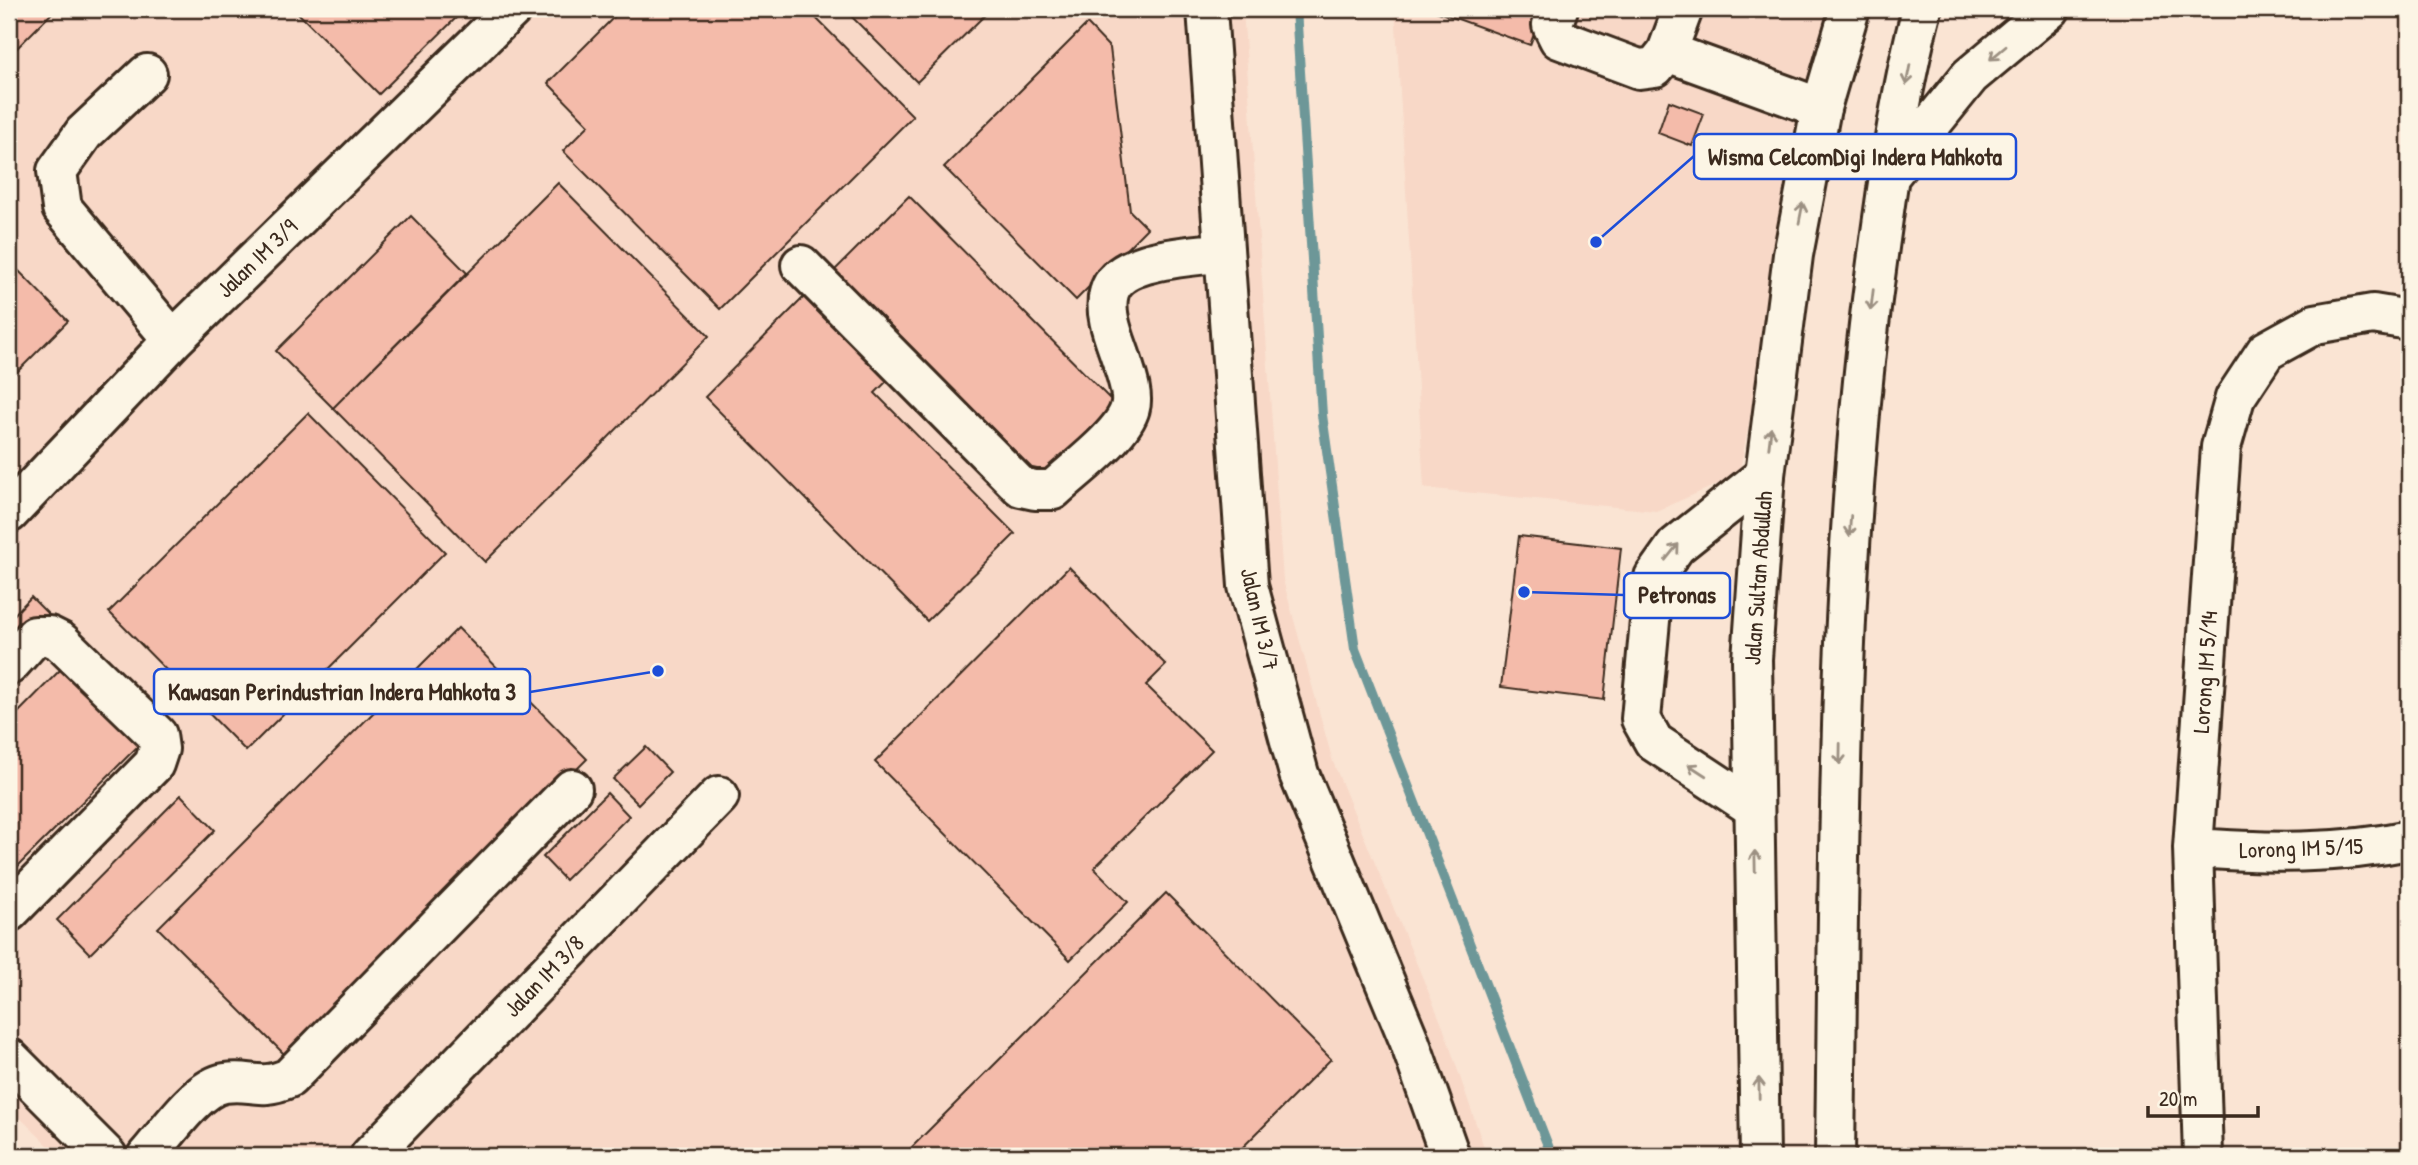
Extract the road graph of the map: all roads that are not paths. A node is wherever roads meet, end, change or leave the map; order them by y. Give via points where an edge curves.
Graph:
1 (512, 9) edge
2 (1207, 9) edge
3 (1558, 9) edge
4 (1683, 9) edge
5 (1850, 9) edge
6 (1922, 9) edge
7 (2050, 9) edge
8 (1667, 52) junction
9 (147, 74) dead end
10 (1821, 108) junction
11 (1888, 179) junction
12 (1224, 252) junction
13 (801, 265) dead end
14 (2409, 320) edge
15 (173, 340) junction
16 (1765, 475) junction
17 (9, 513) edge
18 (9, 665) edge
19 (572, 789) dead end
20 (719, 796) dead end
21 (1754, 808) junction
22 (2409, 839) edge
23 (2193, 848) junction
24 (9, 912) edge
25 (9, 1058) edge
26 (107, 1156) edge
27 (147, 1156) edge
28 (370, 1156) edge
29 (1450, 1156) edge
30 (1760, 1156) edge
31 (1835, 1156) edge
32 (2203, 1156) edge

1 - 15 main road, Jalan IM 3/9
2 - 12 main road, Jalan IM 3/7
3 - 8 main road via 1552,25 1559,39 1639,69 1655,67
4 - 8 main road
5 - 10 main road, Jalan Sultan Abdullah
6 -> 11 main road
7 -> 11 main road via 1970,76
8 - 10 main road
9 - 15 main road via 84,133 57,172 62,208
16 -> 10 main road, Jalan Sultan Abdullah via 1793,255
11 -> 31 main road via 1857,425 1842,660
12 - 13 main road via 1150,263 1122,273 1113,283 1108,295 1110,323 1128,380 1131,407 1121,426 1053,489 1035,490 1021,487
12 - 29 main road, Jalan IM 3/7 via 1248,586 1299,774 1409,1040
14 - 23 main road, Lorong IM 5/14 via 2373,314 2315,324 2266,351 2235,398 2221,447
15 - 17 main road, Jalan IM 3/9
16 - 21 main road, Jalan Sultan Abdullah via 1752,659
21 -> 16 main road via 1654,742 1641,719 1654,577 1676,546
18 - 24 main road via 35,636 61,642 157,735 159,750 154,764
19 - 27 main road via 289,1077 270,1086 226,1082 206,1089
20 - 28 main road, Jalan IM 3/8
30 -> 21 main road, Jalan Sultan Abdullah
22 - 23 main road, Lorong IM 5/15 via 2328,851
23 - 32 main road, Lorong IM 5/14
25 - 26 main road

